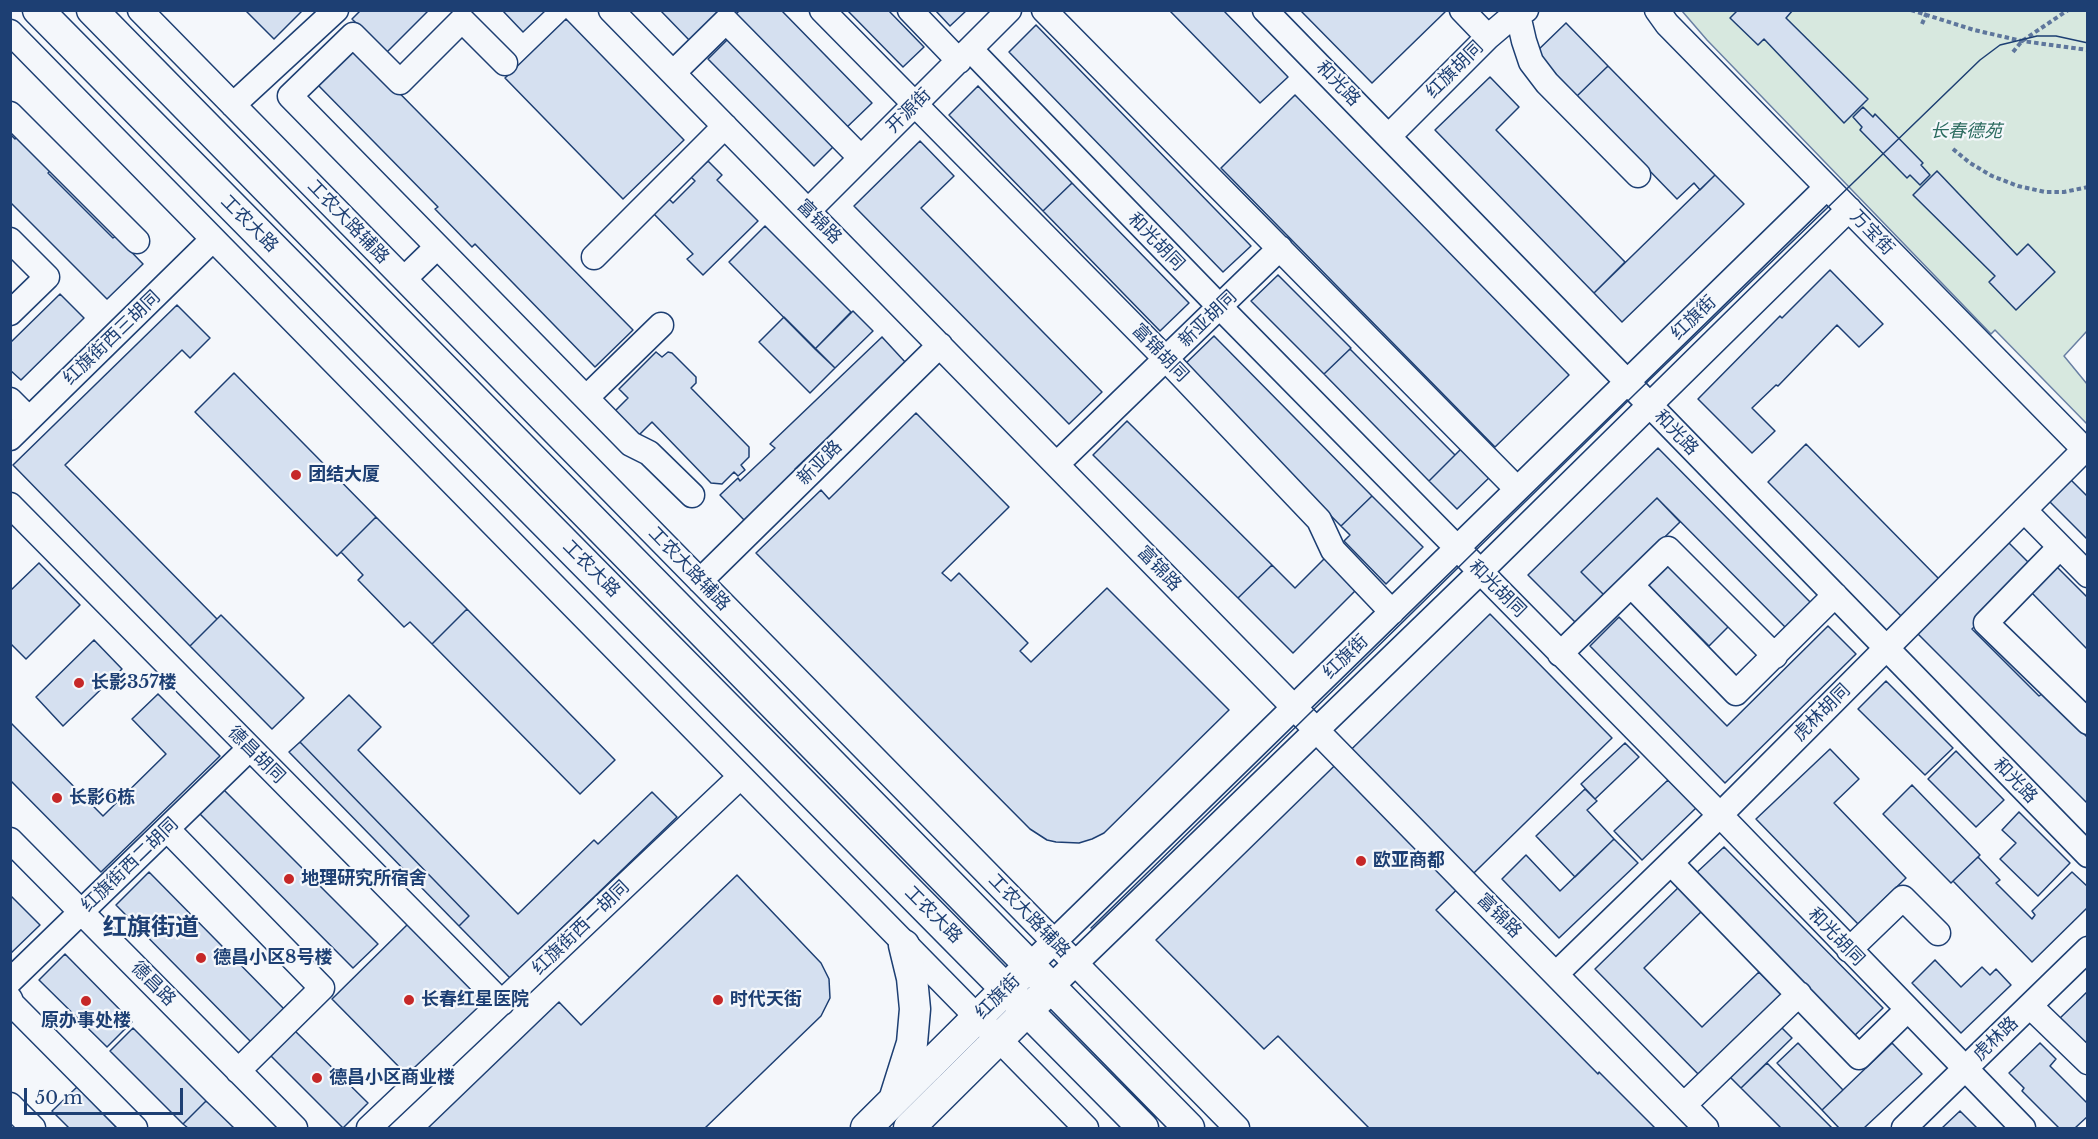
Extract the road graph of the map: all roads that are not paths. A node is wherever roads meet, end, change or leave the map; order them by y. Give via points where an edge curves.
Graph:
1 (38, 10) edge
2 (92, 10) edge
3 (140, 10) edge
4 (336, 10) edge
5 (611, 10) edge
6 (822, 10) edge
7 (910, 10) edge
8 (1010, 10) edge
9 (1044, 10) edge
10 (1265, 10) edge
11 (1462, 10) edge
12 (1657, 10) edge
13 (1522, 13) edge
14 (10, 32) edge
15 (1488, 37) junction
16 (964, 55) junction
17 (505, 63) dead end
18 (673, 74) junction
19 (233, 105) junction
20 (915, 105) junction
21 (10, 114) edge
22 (725, 126) junction
23 (1389, 136) junction
24 (861, 158) junction
25 (1638, 175) dead end
26 (1827, 187) junction
27 (1849, 209) junction
28 (808, 211) junction
29 (213, 239) junction
30 (10, 240) edge
31 (136, 241) dead end
32 (437, 247) junction
33 (1280, 248) junction
34 (594, 257) dead end
35 (404, 279) junction
36 (14, 303) edge
37 (1220, 308) junction
38 (660, 325) dead end
39 (940, 345) junction
40 (1166, 359) junction
41 (1627, 382) junction
42 (586, 398) junction
43 (10, 400) edge
44 (1650, 405) junction
45 (30, 419) junction
46 (10, 438) edge
47 (2086, 451) edge
48 (1057, 464) junction
49 (1517, 489) junction
50 (692, 495) dead end
51 (10, 505) edge
52 (2024, 510) junction
53 (2060, 547) junction
54 (1457, 549) junction
55 (1480, 572) junction
56 (2088, 575) edge
57 (700, 581) junction
58 (1631, 585) junction
59 (1835, 595) junction
60 (1392, 612) junction
61 (1886, 648) junction
62 (1560, 654) junction
63 (1775, 656) junction
64 (1294, 708) junction
65 (2088, 722) edge
66 (1316, 731) junction
67 (249, 748) junction
68 (740, 777) junction
69 (1720, 815) junction
70 (166, 829) junction
71 (10, 840) edge
72 (2088, 855) edge
73 (1671, 862) junction
74 (81, 911) junction
75 (1938, 933) dead end
76 (1054, 942) junction
77 (904, 945) junction
78 (1849, 950) junction
79 (2088, 950) edge
80 (1075, 963) junction
81 (1030, 965) junction
82 (1556, 974) junction
83 (10, 981) edge
84 (1051, 987) junction
85 (1006, 989) junction
86 (1799, 994) junction
87 (10, 999) edge
88 (502, 1003) junction
89 (2030, 1006) junction
90 (1028, 1011) junction
91 (1907, 1011) junction
92 (977, 1017) junction
93 (999, 1039) junction
94 (2088, 1062) edge
95 (1965, 1070) junction
96 (238, 1071) junction
97 (894, 1100) junction
98 (10, 1105) edge
99 (1684, 1105) junction
100 (33, 1128) edge
101 (135, 1128) edge
102 (295, 1128) edge
103 (369, 1128) edge
104 (866, 1128) edge
105 (909, 1128) edge
106 (1086, 1128) edge
107 (1143, 1128) edge
108 (1189, 1128) edge
109 (1237, 1128) edge
110 (1706, 1128) edge
111 (1904, 1128) edge
112 (2022, 1128) edge

1 - 85 main road, 工农大路
2 - 81 main road, 工农大路
3 - 19 street, 工农大路辅路
4 - 19 street
5 - 18 street, 富锦路
6 - 20 street, 富锦胡同
7 - 16 street, 和光胡同
8 - 16 street, 开源街
9 - 33 street
10 - 23 street, 和光路
11 - 15 street
12 - 26 street, 万宝街
13 - 15 street, 红旗胡同
13 - 25 street via 1524,40 1536,69
14 - 29 street
15 - 23 street, 红旗胡同
16 - 20 street, 开源街
16 - 37 street, 和光胡同
17 - 32 street via 462,20 400,82 353,35 290,96
18 - 22 street, 富锦路
18 - 24 street via 726,21
19 - 35 street, 工农大路辅路
20 - 24 street, 开源街
20 - 40 street, 富锦胡同
21 - 31 street
22 - 28 street, 富锦路
22 - 34 street
23 - 41 street, 和光路
24 - 28 street, 开源街
26 - 27 street, 万宝街
26 - 41 street, 红旗街
27 - 44 street, 红旗街
27 - 47 street, 万宝街
28 - 39 street, 富锦路
29 - 45 street, 红旗街西三胡同
29 - 68 street
30 - 36 street via 47,277
32 - 35 street
32 - 42 street
33 - 37 street, 新亚胡同
33 - 49 street
35 - 57 street, 工农大路辅路
37 - 40 street, 新亚胡同
37 - 54 street, 和光胡同
38 - 42 street
39 - 48 street, 富锦路
39 - 57 street, 新亚路
40 - 48 street, 新亚胡同
40 - 60 street, 富锦胡同 via 1319,520 1333,550
41 - 44 street, 和光路
41 - 49 street, 红旗街
42 - 50 street via 631,444 649,453
43 - 45 street
44 - 55 street, 红旗街
44 - 59 street, 和光路
45 - 46 street, 红旗街西三胡同
47 - 52 street, 虎林胡同
48 - 64 street, 富锦路
49 - 54 street, 红旗街
51 - 67 street, 德昌胡同
52 - 53 street
52 - 61 street, 虎林胡同
53 - 56 street
53 - 65 street via 1986,622
54 - 55 street, 和光胡同
54 - 60 street, 红旗街
55 - 62 street, 和光胡同
55 - 66 street, 红旗街
57 - 76 street, 工农大路辅路
58 - 62 street
58 - 63 street via 1668,549
58 - 63 street via 1736,693
59 - 61 street, 和光路
59 - 63 street
60 - 64 street, 红旗街
61 - 69 street, 虎林胡同
61 - 72 street, 和光路
62 - 69 street, 和光胡同
64 - 66 street, 富锦路
64 - 76 street, 红旗街
66 - 80 street, 红旗街
66 - 82 street, 富锦路
67 - 70 street, 红旗街西二胡同
67 - 88 street, 德昌胡同
68 - 77 street
68 - 88 street, 红旗街西一胡同
69 - 73 street, 虎林胡同
69 - 78 street, 和光胡同
70 - 74 street, 红旗街西二胡同
70 - 96 street via 322,988
71 - 74 street, 德昌路
73 - 82 street, 虎林胡同
73 - 86 street
74 - 83 street, 红旗街西二胡同
74 - 96 street, 德昌路
75 - 78 street via 1903,898
76 - 80 street, 工农大路辅路
76 - 81 street, 红旗街
77 - 92 street
77 - 97 main road via 915,1009 912,1043
78 - 91 street, 和光胡同
79 - 89 street, 虎林路
80 - 84 street, 红旗街
80 - 109 street, 工农大路辅路
81 - 84 main road, 工农大路
81 - 85 main road, 红旗街
82 - 99 street, 富锦路
84 - 90 main road, 红旗街
84 - 108 main road, 工农大路
85 - 90 main road, 工农大路
85 - 92 main road, 红旗街
86 - 91 street via 1859,1056
86 - 99 street
87 - 101 street
88 - 103 street, 红旗街西一胡同
89 - 94 street
89 - 95 street, 虎林路
90 - 93 main road, 红旗街
90 - 107 main road, 工农大路
91 - 95 street, 和光胡同
92 - 93 street
92 - 97 main road, 红旗街
93 - 105 main road, 红旗街
93 - 106 street
95 - 111 street, 虎林路
95 - 112 street, 和光胡同
96 - 102 street, 德昌路
97 - 104 main road, 红旗街
98 - 100 street
99 - 110 street, 富锦路

